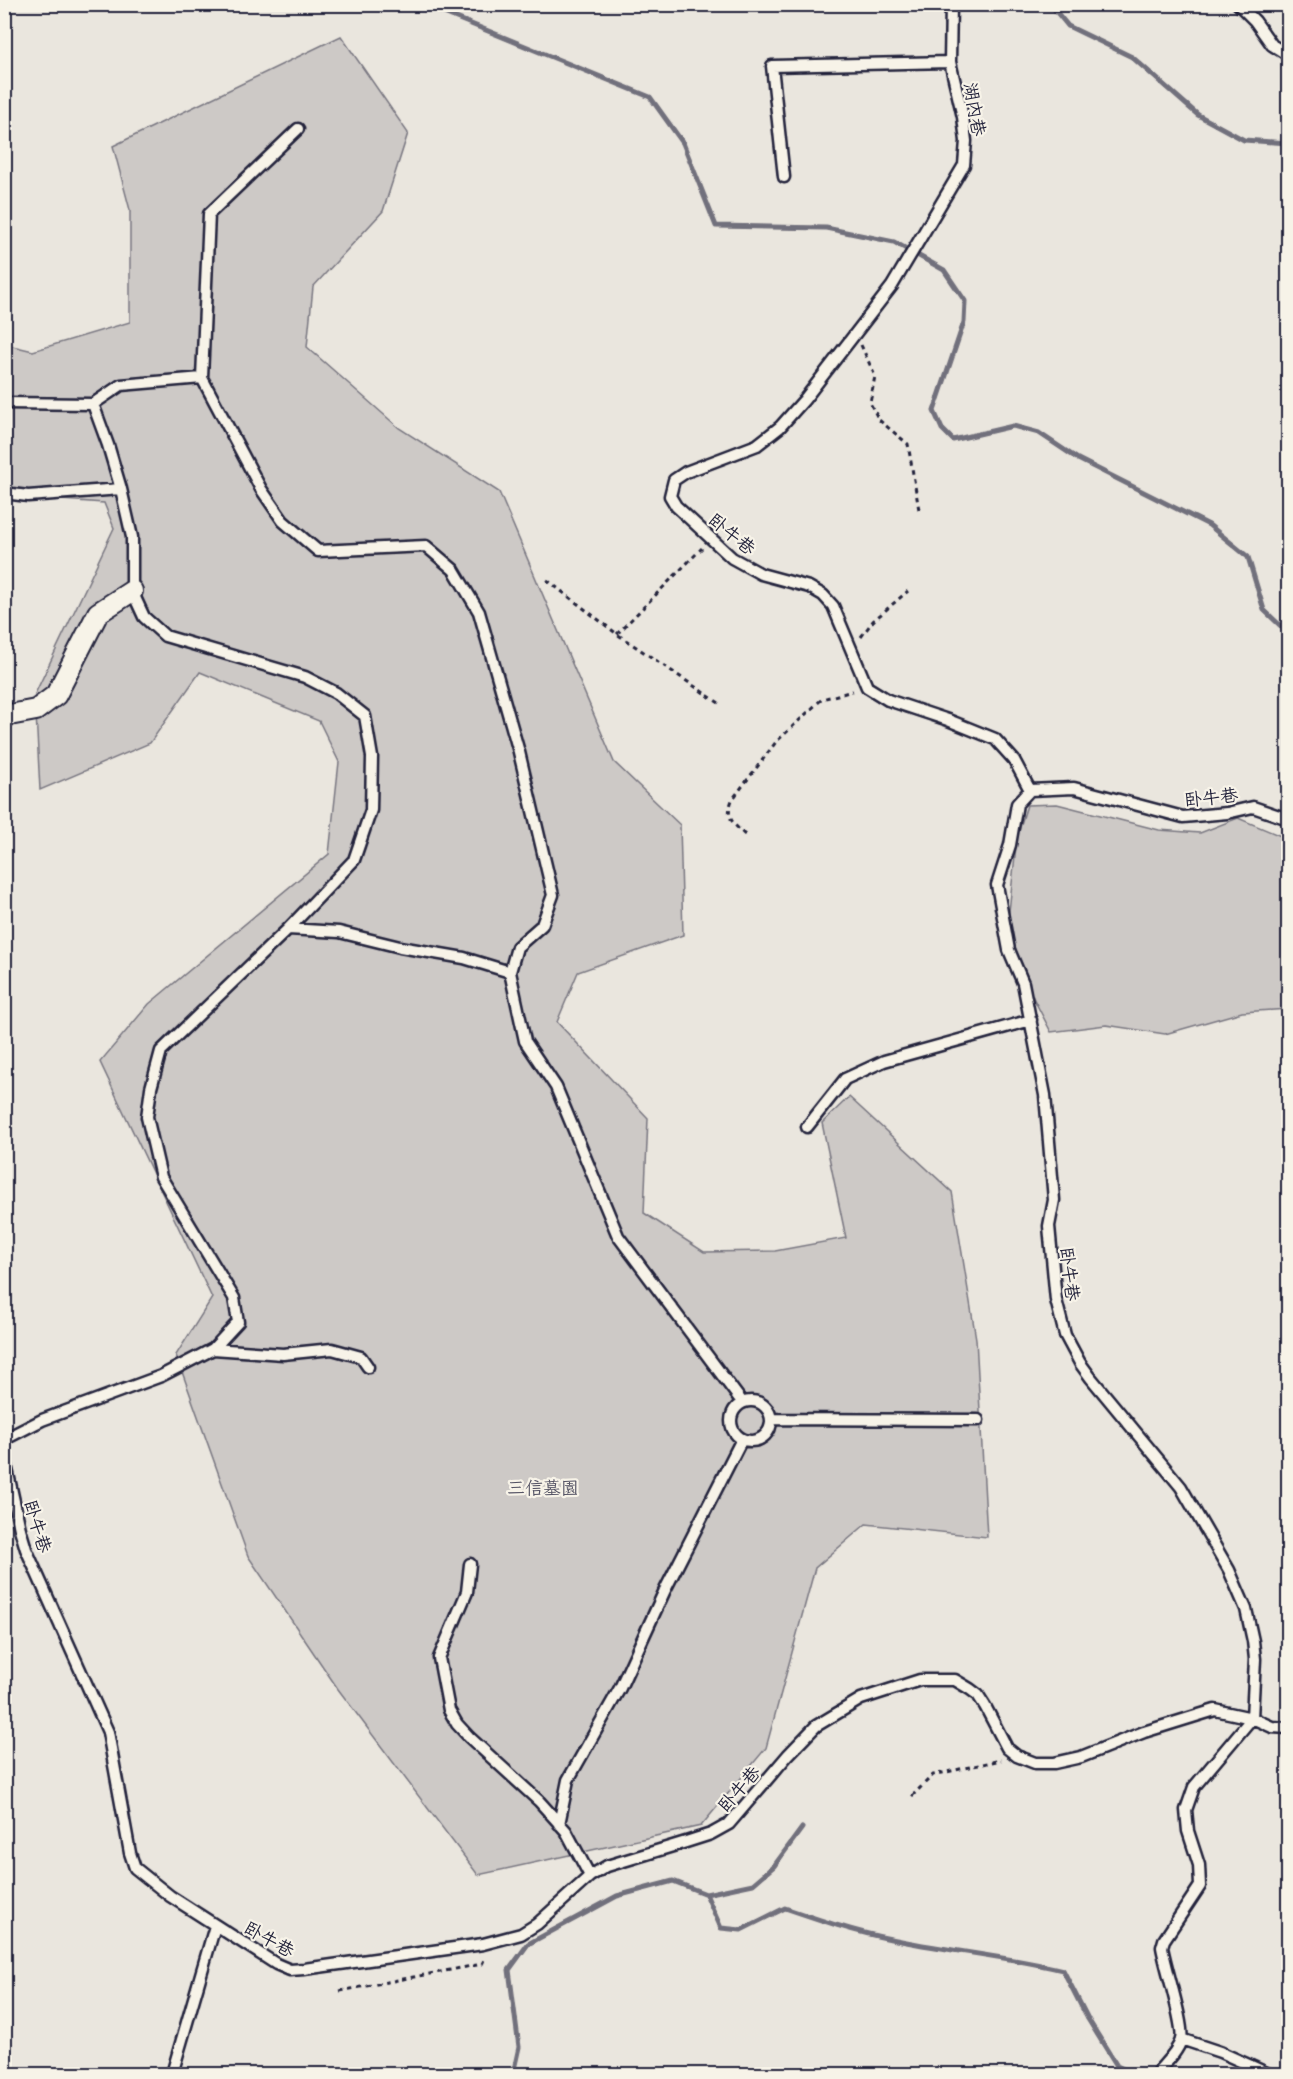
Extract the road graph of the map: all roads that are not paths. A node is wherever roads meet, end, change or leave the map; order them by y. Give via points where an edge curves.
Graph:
1 (951, 4) edge
2 (1238, 4) edge
3 (1288, 55) edge
4 (950, 62) junction
5 (298, 129) dead end
6 (784, 177) dead end
7 (906, 261) joint
8 (202, 378) junction
9 (4, 403) edge
10 (93, 404) junction
11 (121, 489) junction
12 (4, 493) edge
13 (132, 591) junction
14 (4, 716) edge
15 (1030, 790) junction
16 (1288, 819) edge
17 (288, 929) junction
18 (510, 972) junction
19 (1031, 1020) junction
20 (807, 1126) dead end
21 (213, 1349) junction
22 (368, 1367) dead end
23 (742, 1402) junction
24 (772, 1419) junction
25 (978, 1420) dead end
26 (5, 1438) edge
27 (742, 1439) junction
28 (470, 1564) dead end
29 (1252, 1718) junction
30 (1288, 1728) edge
31 (560, 1824) junction
32 (590, 1876) junction
33 (215, 1926) junction
34 (1182, 2039) junction
35 (172, 2074) edge
36 (1156, 2074) edge
37 (1269, 2074) edge

1 - 4 lane, 湖內巷
2 - 3 lane via 1256,21 1272,45
4 - 6 lane via 772,66
4 - 7 lane, 湖內巷 via 963,117 964,165
5 - 8 lane via 209,214
7 - 15 lane, 卧牛巷 via 892,286 780,427 757,445 686,472 674,480 670,496 732,558 760,574 824,595 833,606 867,687 888,700 995,739 1014,760
8 - 10 lane via 121,385
8 - 18 lane via 261,489 283,520 318,551 426,546 454,570 479,612 519,752 553,895 542,925 517,947
9 - 10 lane
10 - 11 lane
11 - 12 lane via 28,496
11 - 13 lane via 132,537
13 - 14 street via 98,612 56,696 36,710
13 - 17 lane via 144,617 165,636 305,677 336,693 365,716 372,757 371,810 354,860
15 - 16 lane, 卧牛巷 via 1074,788 1183,817 1253,807
15 - 19 lane, 卧牛巷 via 1017,804 1010,845 997,885 1009,951 1023,983
17 - 18 lane via 339,932 464,958
17 - 21 lane via 161,1051 151,1088 147,1117 161,1177 234,1298 238,1322
18 - 23 lane via 525,1041 556,1087 618,1236
19 - 20 lane via 884,1060 845,1079
19 - 29 lane, 卧牛巷 via 1045,1095 1054,1200 1049,1226 1050,1253 1065,1335 1091,1378 1181,1487 1229,1570 1246,1609 1253,1641
21 - 22 lane via 283,1354 332,1349 361,1357
21 - 26 lane via 161,1376 42,1420
23 - 24 lane via 761,1403
23 - 27 lane via 730,1421
24 - 25 lane
24 - 27 lane via 763,1438 749,1442
26 - 33 lane, 卧牛巷 via 7,1469 26,1550 108,1732 135,1868
27 - 31 lane via 620,1688 568,1780
28 - 31 lane via 467,1592 439,1658 449,1710 469,1737
29 - 30 lane via 1272,1727
29 - 32 lane, 卧牛巷 via 1215,1710 1081,1757 1035,1763 1007,1748 985,1706 970,1689 955,1680 920,1680 861,1700 816,1726 729,1824 694,1840 607,1866
29 - 34 lane via 1194,1787 1186,1810 1199,1864 1200,1886 1162,1947
31 - 32 lane
32 - 33 lane, 卧牛巷 via 521,1934 495,1942 315,1968 290,1970
33 - 35 lane
34 - 36 lane
34 - 37 lane

